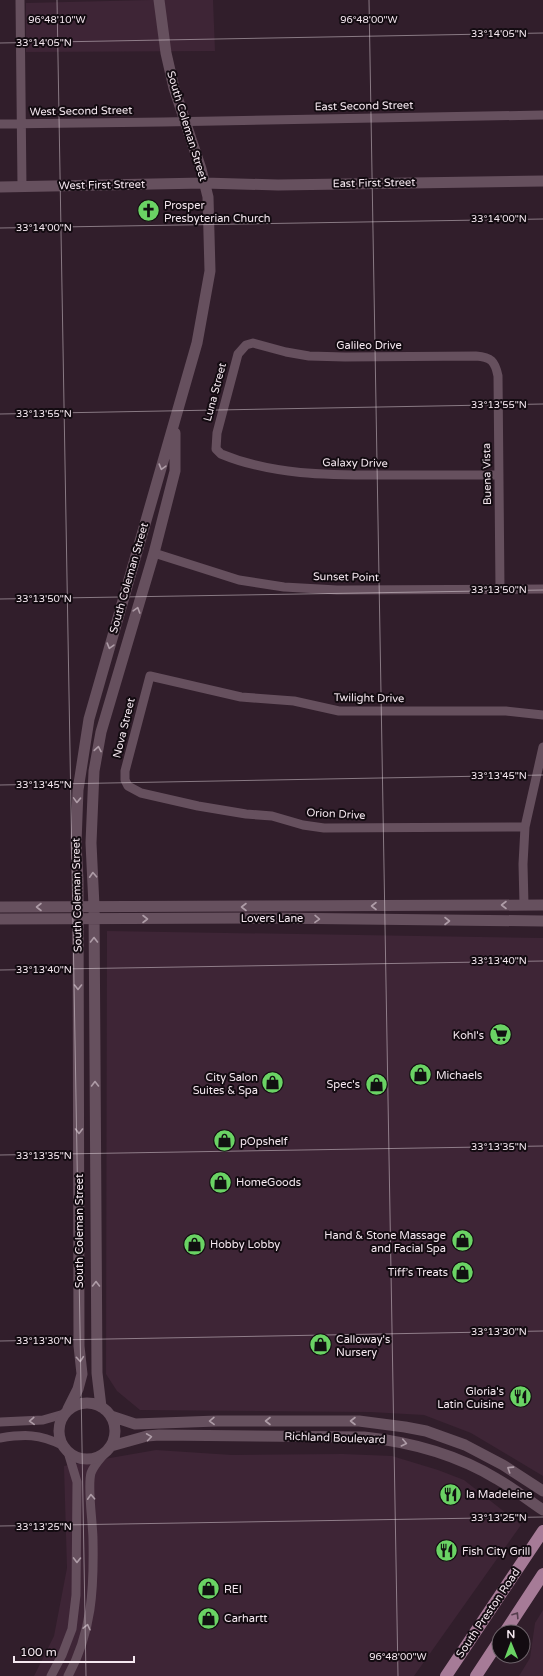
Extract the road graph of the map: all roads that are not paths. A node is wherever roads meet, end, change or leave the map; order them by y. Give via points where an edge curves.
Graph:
1 (20, 0) edge
2 (159, 0) edge
3 (543, 115) edge
4 (163, 122) joint
5 (186, 122) junction
6 (0, 124) edge
7 (21, 124) junction
8 (543, 181) edge
9 (204, 183) junction
10 (0, 187) edge
11 (22, 187) junction
12 (246, 345) joint
13 (493, 361) joint
14 (176, 416) junction
15 (216, 449) joint
16 (499, 475) junction
17 (138, 548) junction
18 (154, 553) junction
19 (500, 588) junction
20 (543, 588) edge
21 (150, 676) joint
22 (543, 715) edge
23 (543, 747) edge
24 (128, 786) joint
25 (525, 827) junction
26 (524, 905) junction
27 (543, 905) edge
28 (78, 906) junction
29 (94, 906) junction
30 (0, 907) edge
31 (271, 912) junction
32 (0, 919) edge
33 (78, 919) junction
34 (94, 919) junction
35 (523, 921) junction
36 (543, 921) edge
37 (78, 1102) junction
38 (95, 1102) junction
39 (78, 1114) junction
40 (95, 1114) junction
41 (79, 1305) junction
42 (96, 1306) junction
43 (79, 1317) junction
44 (96, 1318) junction
45 (101, 1407) junction
46 (66, 1412) junction
47 (111, 1416) junction
48 (247, 1421) junction
49 (0, 1422) edge
50 (247, 1437) junction
51 (0, 1438) edge
52 (65, 1448) junction
53 (108, 1449) junction
54 (543, 1491) edge
55 (543, 1510) edge
56 (543, 1531) edge
57 (77, 1540) junction
58 (93, 1540) junction
59 (543, 1574) edge
60 (510, 1624) edge
61 (467, 1644) junction
62 (491, 1653) edge
63 (51, 1676) edge
64 (68, 1676) edge
65 (439, 1676) edge
66 (446, 1676) edge
67 (476, 1676) edge

1 - 7 street
2 - 5 street, South Coleman Street via 166,53 174,88
3 - 5 street, East Second Street
4 - 5 street, East Second Street
4 - 7 street, West Second Street
5 - 9 street, South Coleman Street
6 - 7 street, West Second Street
7 - 11 street
8 - 9 street, East First Street via 278,185
9 - 11 street, West First Street
9 - 14 street, South Coleman Street via 208,197 210,271 198,343
10 - 11 street, West First Street
12 - 13 street, Galileo Drive via 253,343 309,356 476,356
12 - 15 street, Luna Street via 238,354 216,433
13 - 16 street, Buena Vista via 498,376
14 -> 17 street, South Coleman Street
14 - 18 street, South Coleman Street via 175,471
15 - 16 street, Galaxy Drive via 221,454 270,469 312,474
16 - 19 street, Buena Vista
17 - 18 street
17 -> 28 street, South Coleman Street via 88,726 78,790
18 - 19 street, Sunset Point via 239,580 284,587 337,590
29 -> 18 street, South Coleman Street via 91,817 95,763 101,732
19 - 20 street, Sunset Point
21 - 22 street, Twilight Drive via 241,697 294,701 339,711 506,711
21 - 24 street, Nova Street via 126,771 125,780
23 - 25 street
24 - 25 street, Orion Drive via 141,793 198,806 272,816 324,828
25 - 26 street
26 - 27 street, Lovers Lane
26 -> 31 street, Lovers Lane
26 - 35 street
28 - 29 street, Lovers Lane
28 -> 30 street, Lovers Lane
28 - 33 street, South Coleman Street
31 -> 29 street, Lovers Lane
29 - 34 street, South Coleman Street
34 -> 31 street, Lovers Lane
31 -> 35 street, Lovers Lane
32 - 33 street, Lovers Lane
33 - 34 street, Lovers Lane
33 -> 37 street, South Coleman Street
38 -> 34 street, South Coleman Street
35 - 36 street, Lovers Lane
37 - 38 street
37 - 39 street, South Coleman Street
38 - 40 street, South Coleman Street
39 - 40 street
39 -> 41 street, South Coleman Street
42 -> 40 street, South Coleman Street
41 - 42 street
41 - 43 street, South Coleman Street
42 - 44 street, South Coleman Street
43 - 44 street
43 -> 46 street, South Coleman Street via 82,1374 78,1390
44 - 45 street, South Coleman Street via 97,1373
45 - 46 street via 86,1402 77,1404
45 - 47 street
46 -> 49 street via 47,1419
46 - 52 street via 59,1426 59,1436
48 -> 47 street, Richland Boulevard via 134,1424
47 - 53 street via 115,1431
48 - 50 street
54 -> 48 street, Richland Boulevard via 486,1455 426,1430 360,1421
53 -> 50 street, Richland Boulevard via 147,1436
50 -> 55 street, Richland Boulevard via 364,1437 420,1446 475,1467 498,1479
51 - 52 street via 34,1435 51,1439
52 - 53 street via 77,1457 86,1459 96,1457
52 - 57 street via 76,1482
58 -> 53 street via 90,1480 95,1465
56 - 61 main road, South Preston Road
57 - 58 street
57 -> 63 street via 76,1595 72,1629
64 -> 58 street via 78,1658 89,1621
60 -> 59 main road
61 - 65 main road
61 - 66 main road, South Preston Road
62 - 67 main road

